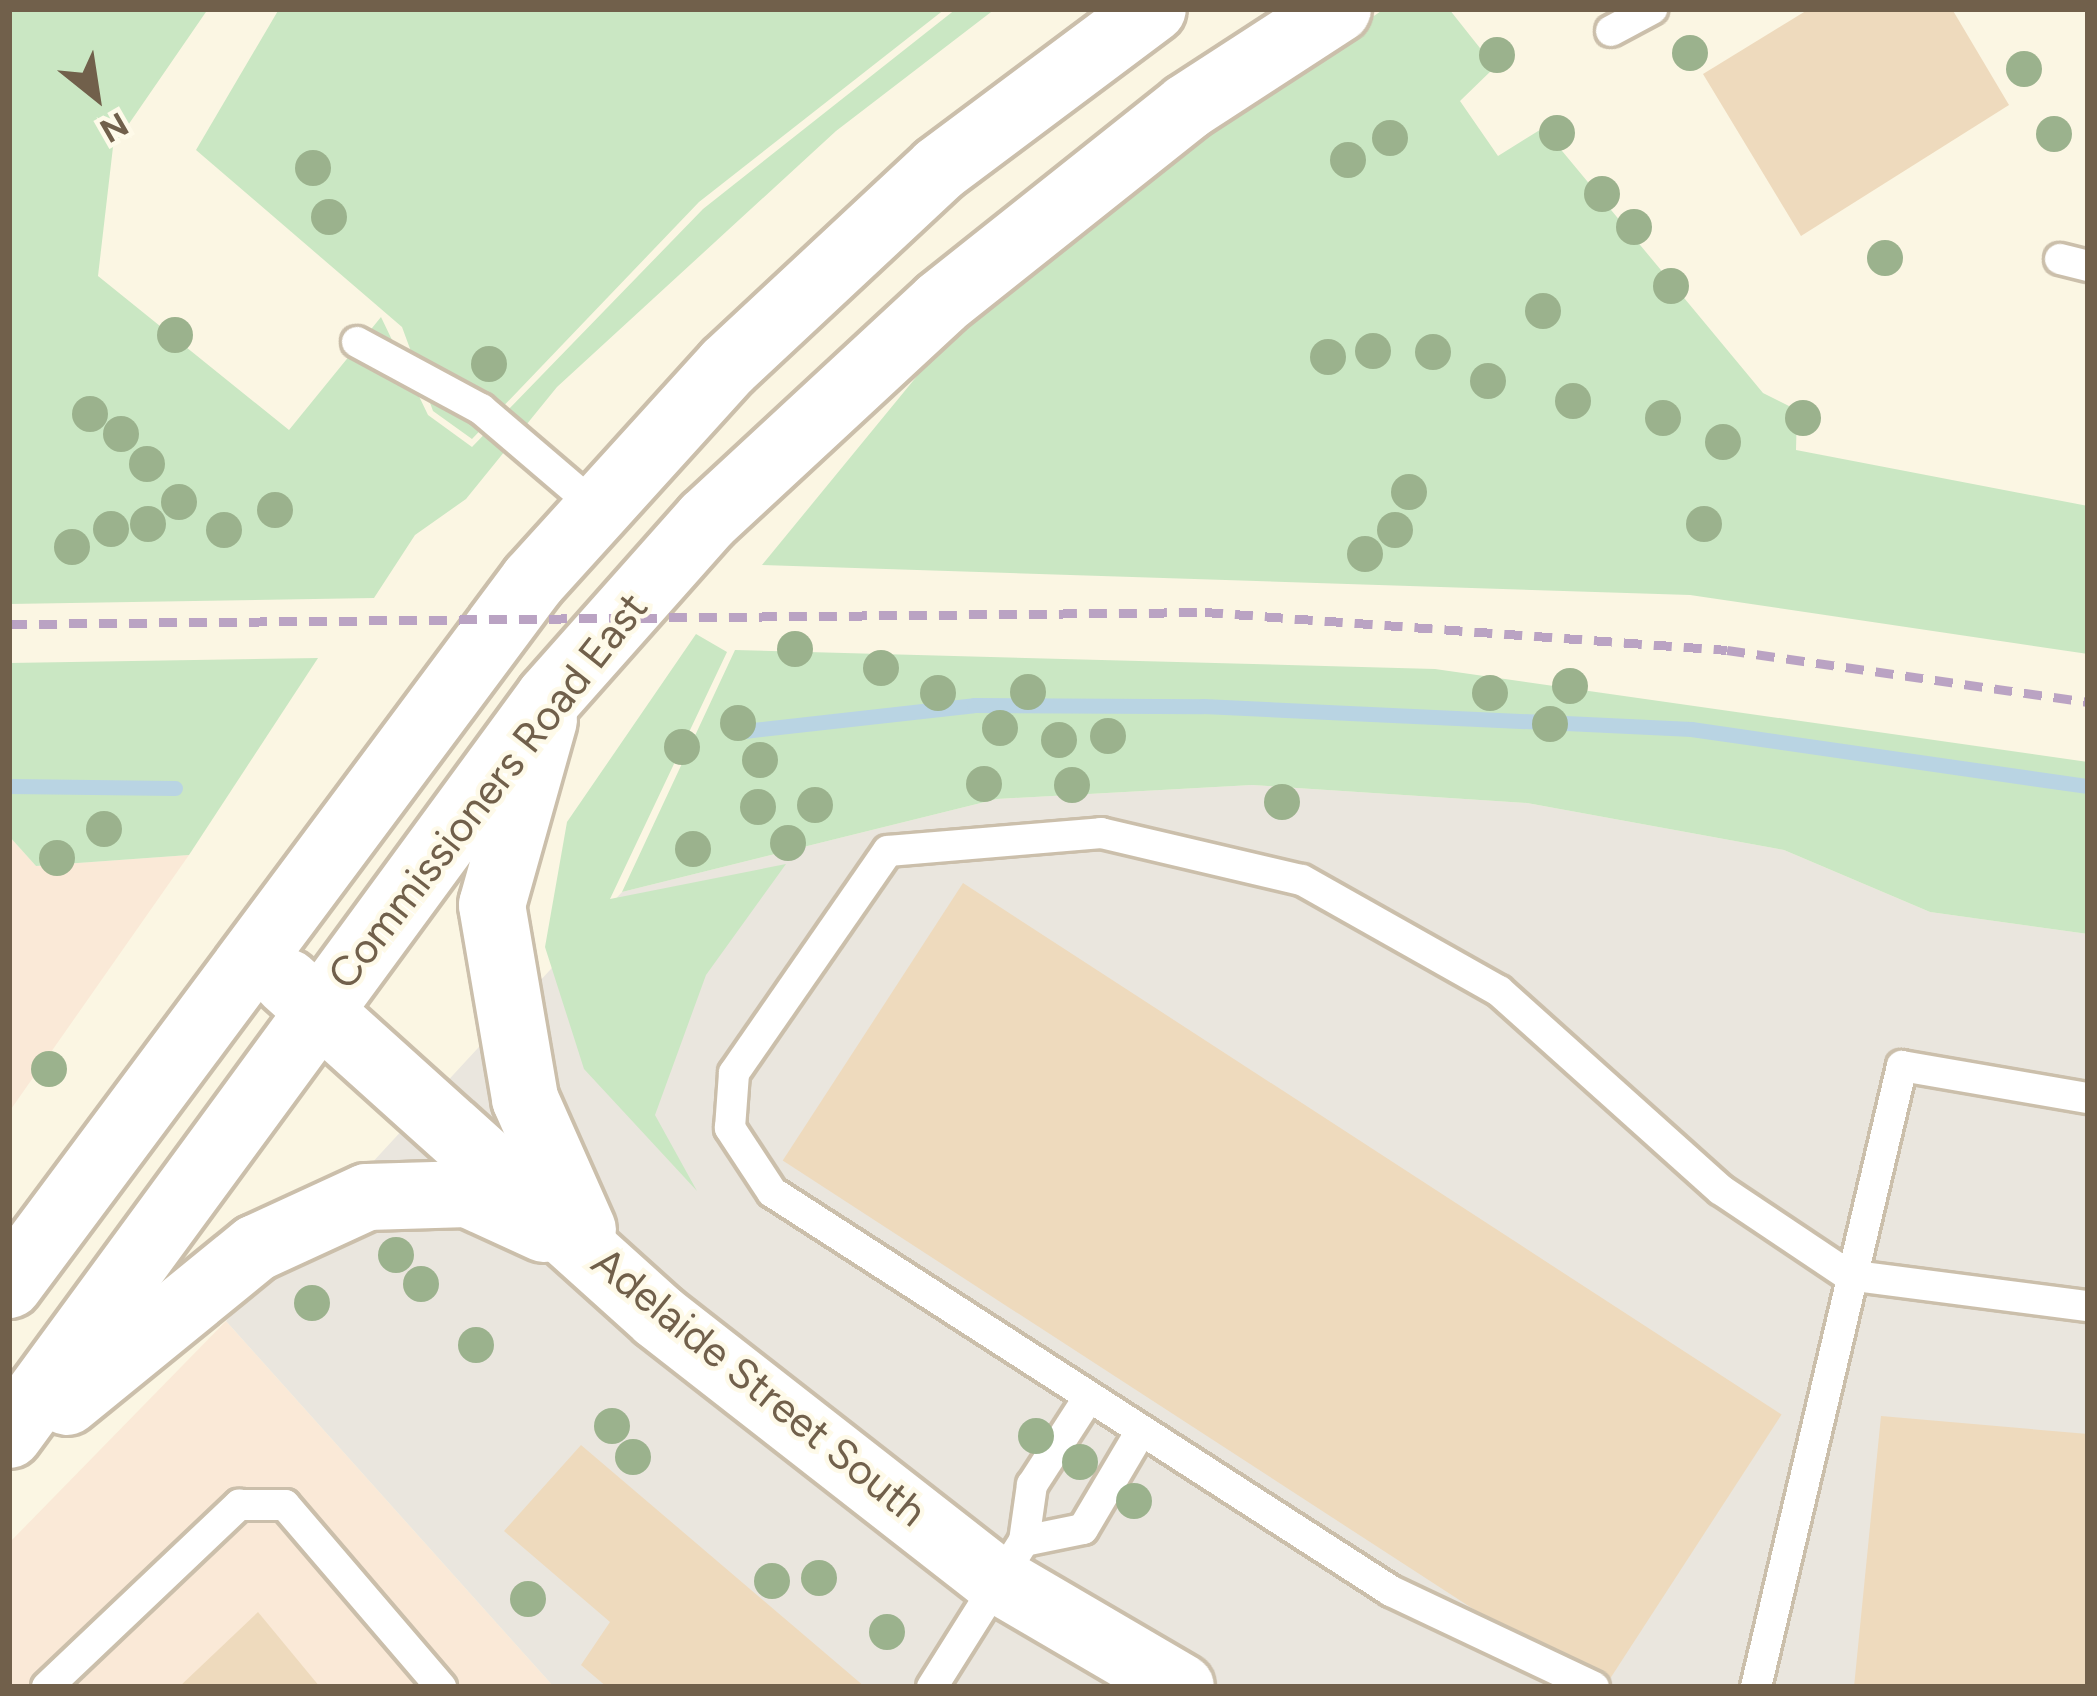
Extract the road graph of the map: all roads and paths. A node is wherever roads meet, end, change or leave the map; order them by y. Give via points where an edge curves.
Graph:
1 (1153, 9) edge
2 (1338, 9) edge
3 (1652, 9) edge
4 (1610, 31) dead end
5 (357, 342) dead end
6 (598, 509) junction
7 (549, 698) junction
8 (254, 958) junction
9 (320, 1008) junction
10 (2088, 1098) edge
11 (591, 1250) junction
12 (1848, 1275) junction
13 (9, 1285) edge
14 (2088, 1306) edge
15 (1089, 1397) junction
16 (1141, 1431) junction
17 (9, 1435) edge
18 (9, 1450) edge
19 (1010, 1560) junction
20 (47, 1687) edge
21 (441, 1687) edge
22 (932, 1687) edge
23 (1181, 1687) edge
24 (1594, 1687) edge
25 (1756, 1687) edge

1 - 6 main road, Commissioners Road East via 940,170 728,366
2 - 7 main road, Commissioners Road East via 1187,106 941,303 707,520
3 - 4 lane
5 - 6 lane via 481,409
6 - 8 main road, Commissioners Road East via 469,658
7 - 9 main road, Commissioners Road East
7 - 11 main road via 492,905 525,1099
8 - 9 main road, Adelaide Street South
8 - 13 main road, Commissioners Road East
9 - 11 main road, Adelaide Street South
9 - 17 main road, Commissioners Road East
10 - 12 lane via 1902,1066
11 - 18 main road via 468,1194 367,1196 256,1248
11 - 19 main road, Adelaide Street South via 659,1316
12 - 14 lane
12 - 15 lane via 1721,1190 1499,992 1302,880 1101,833 888,850 734,1073 730,1128 772,1192
12 - 25 lane
15 - 16 lane
15 - 19 lane via 1032,1485
16 - 19 lane via 1083,1529
16 - 24 lane via 1390,1592
19 - 22 lane
19 - 23 main road, Adelaide Street South
20 - 21 lane via 239,1504 285,1505

